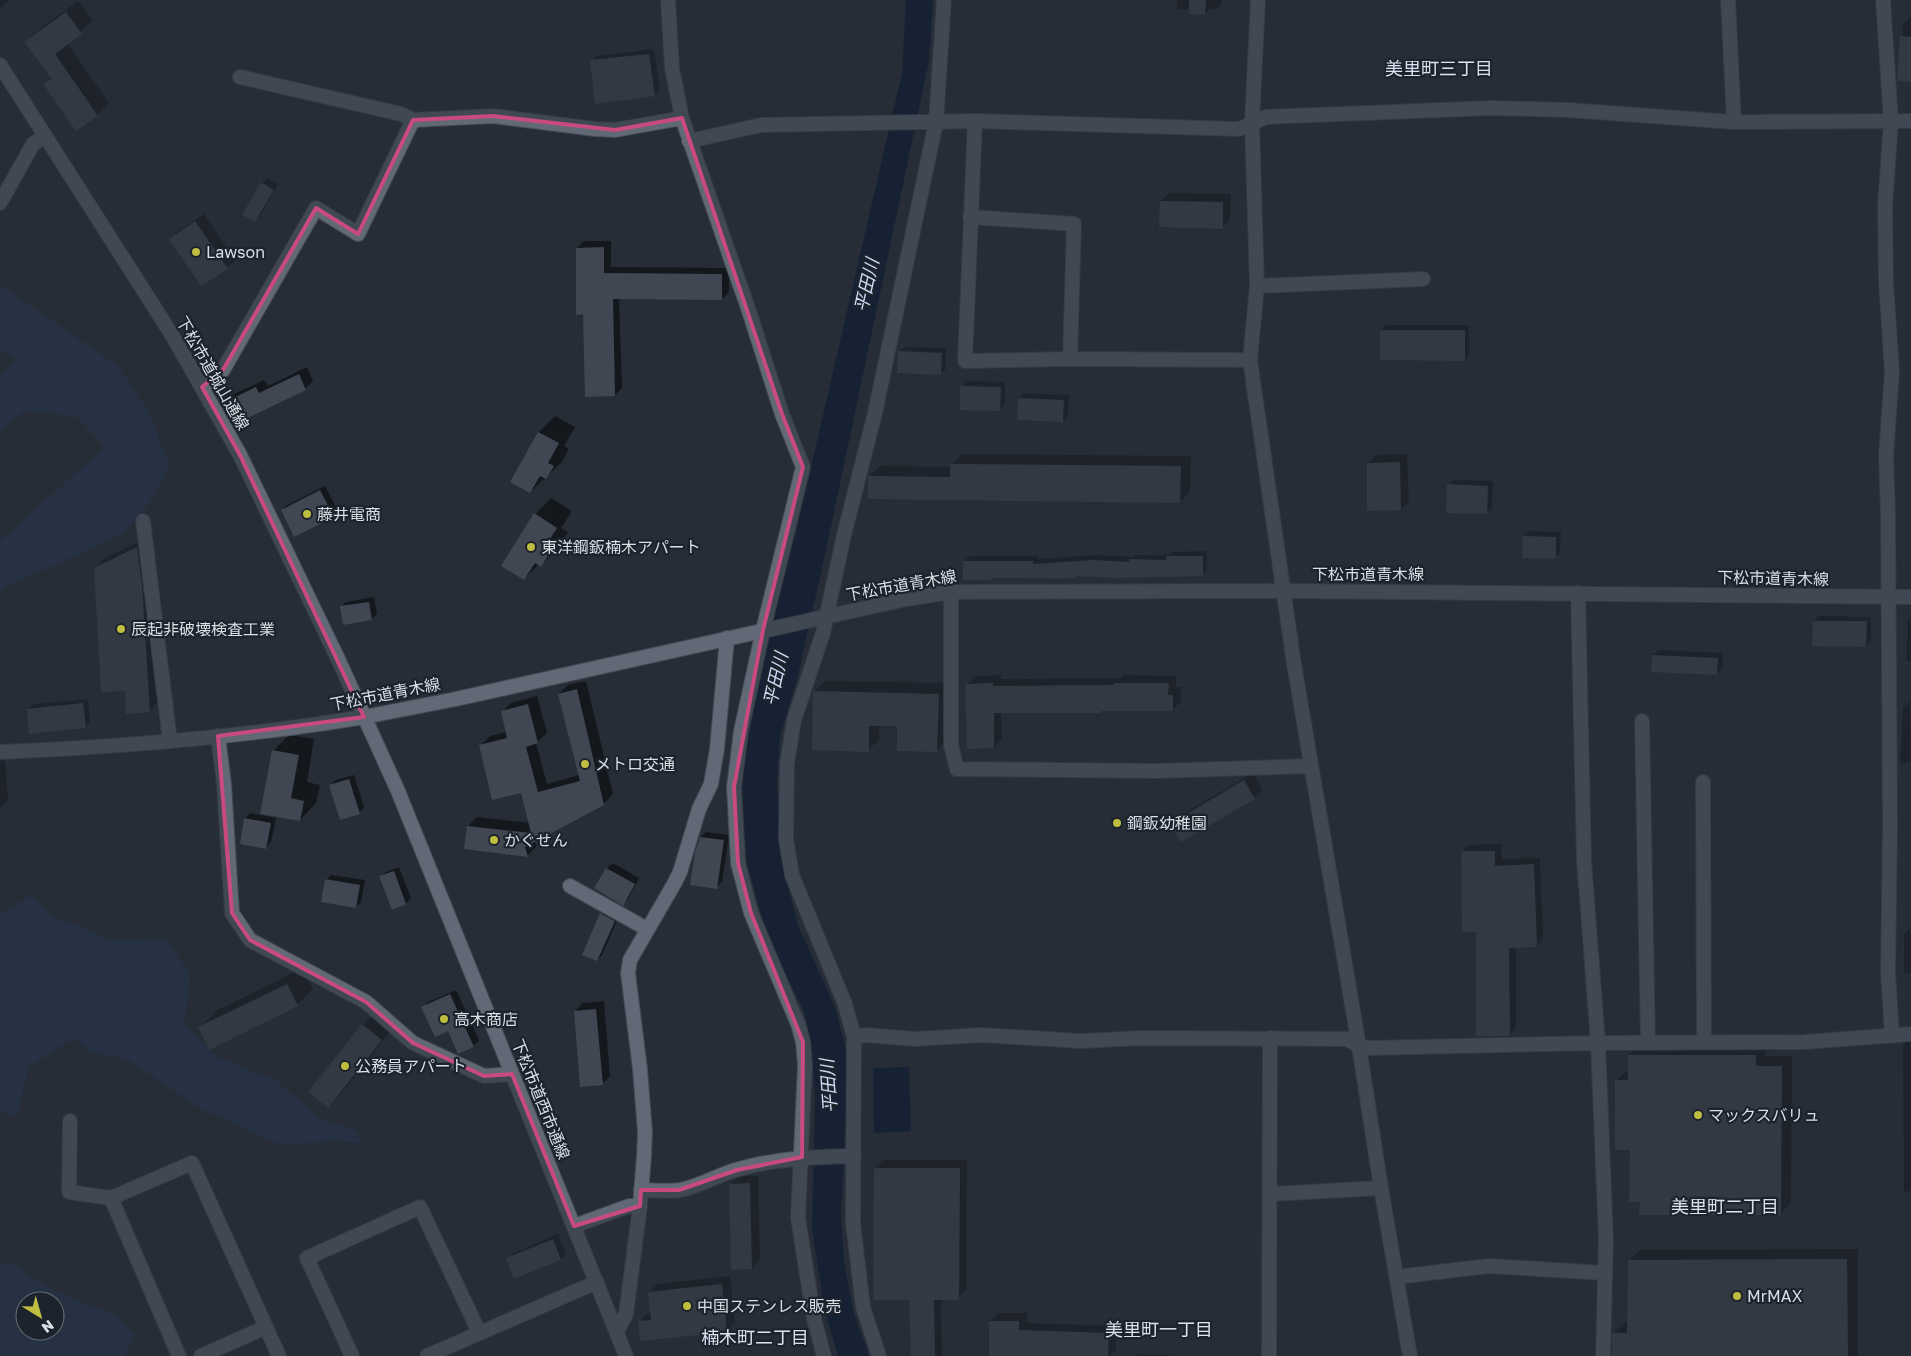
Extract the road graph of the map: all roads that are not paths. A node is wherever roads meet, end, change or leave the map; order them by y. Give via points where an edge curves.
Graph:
1 (668, 0) edge
2 (944, 0) edge
3 (1258, 0) edge
4 (1728, 0) edge
5 (1883, 0) edge
6 (0, 65) edge
7 (240, 77) dead end
8 (682, 118) junction
9 (413, 120) junction
10 (975, 121) junction
11 (1892, 121) junction
12 (1911, 121) edge
13 (932, 122) junction
14 (1252, 122) junction
15 (1734, 122) junction
16 (45, 136) junction
17 (689, 141) junction
18 (0, 203) edge
19 (970, 217) junction
20 (1423, 279) dead end
21 (1256, 286) junction
22 (1070, 359) junction
23 (1250, 360) junction
24 (202, 387) junction
25 (142, 521) dead end
26 (1283, 590) junction
27 (951, 592) junction
28 (1578, 593) junction
29 (1888, 597) junction
30 (1911, 597) edge
31 (823, 618) junction
32 (766, 630) junction
33 (727, 638) junction
34 (364, 717) junction
35 (1642, 721) dead end
36 (218, 736) junction
37 (170, 741) junction
38 (0, 752) edge
39 (1311, 766) junction
40 (1703, 782) dead end
41 (570, 886) dead end
42 (648, 929) junction
43 (1911, 1034) edge
44 (1892, 1036) junction
45 (854, 1037) junction
46 (1270, 1038) junction
47 (1704, 1042) junction
48 (1598, 1043) junction
49 (1648, 1043) junction
50 (1360, 1046) junction
51 (512, 1074) junction
52 (70, 1121) dead end
53 (850, 1156) junction
54 (806, 1157) junction
55 (1381, 1188) junction
56 (641, 1190) junction
57 (1271, 1194) junction
58 (111, 1198) junction
59 (640, 1206) junction
60 (574, 1226) junction
61 (1604, 1273) junction
62 (1396, 1277) junction
63 (597, 1282) junction
64 (266, 1327) junction
65 (479, 1332) junction
66 (617, 1332) junction
67 (179, 1356) edge
68 (201, 1356) edge
69 (279, 1356) edge
70 (352, 1356) edge
71 (427, 1356) edge
72 (626, 1356) edge
73 (824, 1356) edge
74 (879, 1356) edge
75 (1269, 1356) edge
76 (1410, 1356) edge
77 (1603, 1356) edge

1 - 8 street via 672,68
2 - 13 street
3 - 14 street
4 - 15 street
5 - 11 street
6 - 16 street, 下松市道城山通線
7 - 9 street via 401,114
8 - 9 street via 615,130 493,116
8 - 17 street
9 - 24 street via 358,234 316,208 223,370
10 - 13 street
10 - 14 street via 1239,129
10 - 19 street
11 - 12 street
11 - 15 street
11 - 29 street via 1885,206 1892,372 1886,454
13 - 17 street via 761,125
13 - 31 street via 875,414
14 - 15 street via 1266,117 1492,108
14 - 21 street
16 - 18 street via 33,144
16 - 24 street, 下松市道城山通線 via 172,334
17 - 32 street via 782,414 804,467
19 - 22 street via 1074,224
19 - 22 street via 965,361
20 - 21 street
21 - 23 street
22 - 23 street
23 - 26 street
24 - 34 street, 下松市道城山通線 via 240,455
25 - 37 street
26 - 27 street, 下松市道青木線
26 - 28 street, 下松市道青木線
26 - 39 street
27 - 31 street, 下松市道青木線
27 - 39 street via 951,745 957,769 1156,771
28 - 29 street, 下松市道青木線
28 - 48 street via 1584,860
29 - 30 street, 下松市道青木線
29 - 44 street via 1888,972
31 - 32 street, 下松市道青木線
31 - 45 street via 793,729 787,764 786,839 792,875 845,1004
32 - 33 street, 下松市道青木線
32 - 54 street via 741,731 734,787 738,863 751,913 804,1042
33 - 34 street, 下松市道青木線
33 - 42 street via 711,784 699,809 680,872
34 - 36 street, 下松市道青木線
34 - 51 street, 下松市道西市通線 via 398,791
35 - 49 street
36 - 37 street, 下松市道青木線
36 - 51 street via 232,913 250,940 366,1002 413,1043 484,1076
37 - 38 street, 下松市道青木線
39 - 50 street
40 - 47 street
41 - 42 street
42 - 56 street via 630,960 628,973 645,1132
43 - 44 street
44 - 47 street via 1804,1042
45 - 46 street via 916,1039 982,1035 1081,1041
45 - 53 street
46 - 50 street via 1347,1039
46 - 57 street
47 - 49 street
48 - 49 street
48 - 50 street
48 - 61 street via 1606,1240
50 - 55 street
51 - 60 street, 下松市道西市通線
52 - 58 street via 69,1192
53 - 54 street
53 - 74 street via 853,1223 863,1307
54 - 56 street via 736,1170 679,1190
54 - 73 street via 798,1218 814,1320
55 - 57 street
55 - 62 street
56 - 59 street
57 - 75 street
58 - 64 street via 192,1163
58 - 67 street
59 - 60 street via 629,1206
59 - 66 street via 626,1314
60 - 63 street, 下松市道西市通線
61 - 62 street via 1489,1266
61 - 77 street
62 - 76 street
63 - 65 street
63 - 66 street, 下松市道西市通線
64 - 68 street
64 - 69 street
65 - 70 street via 420,1207 307,1258
65 - 71 street
66 - 72 street, 下松市道西市通線

